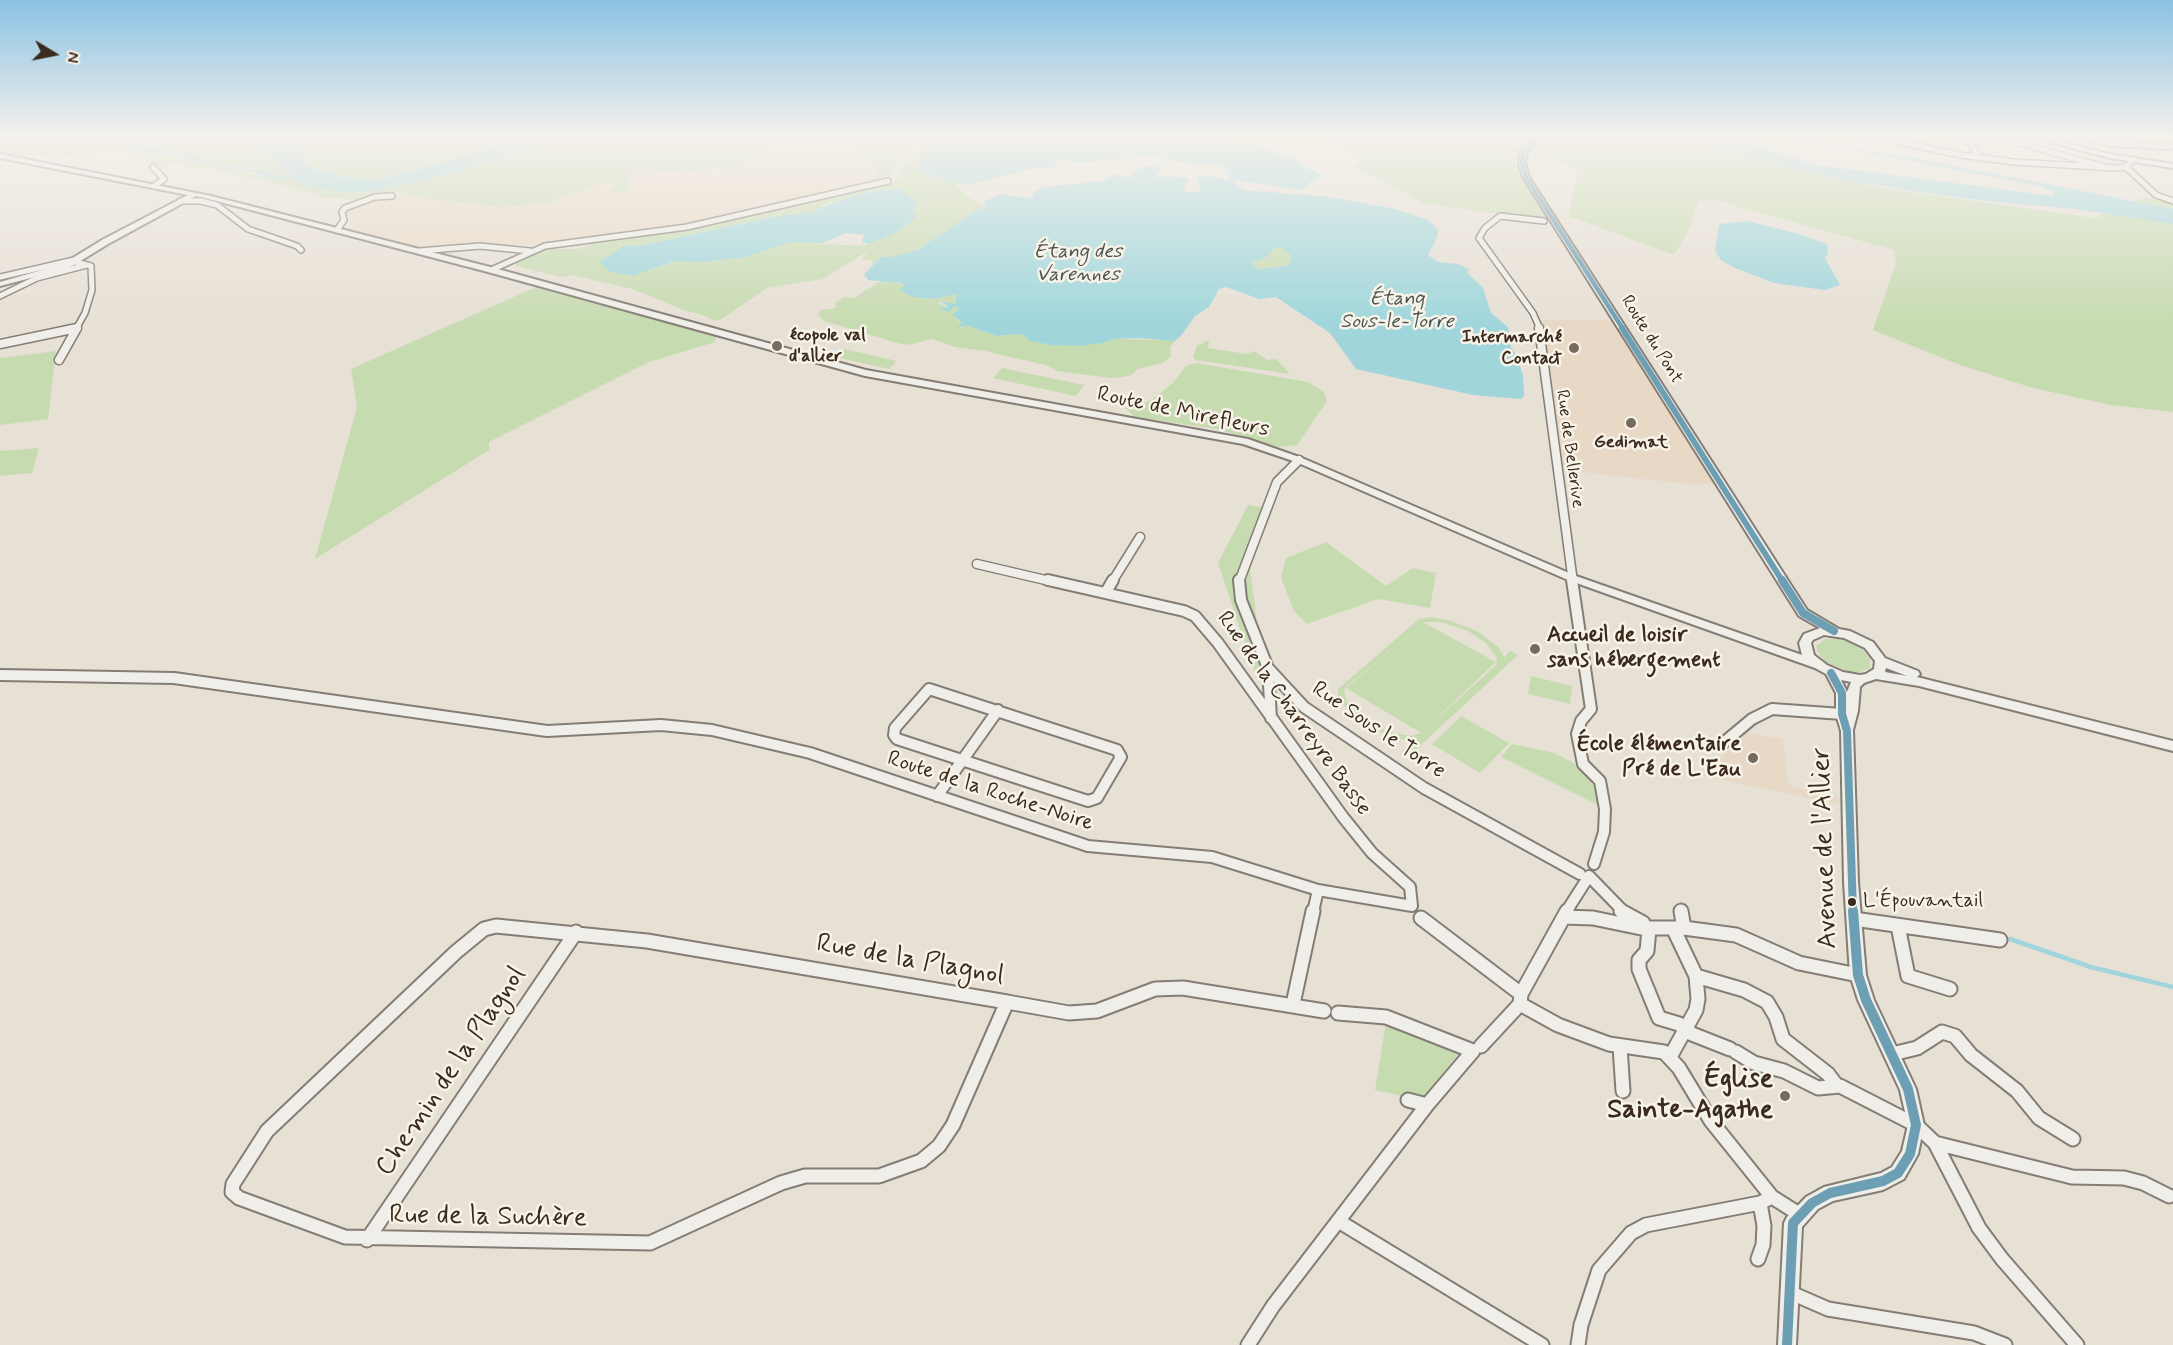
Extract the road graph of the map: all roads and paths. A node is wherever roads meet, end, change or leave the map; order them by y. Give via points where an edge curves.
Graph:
1 (192, 199) edge
2 (206, 199) edge
3 (212, 199) edge
4 (224, 199) edge
5 (370, 199) edge
6 (810, 199) edge
7 (1540, 199) edge
8 (285, 217) junction
9 (1544, 222) dead end
10 (337, 230) junction
11 (301, 250) dead end
12 (419, 251) junction
13 (533, 251) junction
14 (77, 260) junction
15 (89, 264) junction
16 (491, 270) junction
17 (0, 277) edge
18 (0, 284) edge
19 (0, 296) edge
20 (77, 328) junction
21 (0, 344) edge
22 (59, 360) dead end
23 (1299, 460) junction
24 (1140, 537) dead end
25 (977, 564) dead end
26 (1773, 564) junction
27 (1572, 578) junction
28 (1106, 592) junction
29 (1834, 632) junction
30 (1742, 637) junction
31 (1807, 640) junction
32 (1881, 661) junction
33 (1816, 664) junction
34 (1268, 668) junction
35 (1831, 672) junction
36 (0, 675) edge
37 (1876, 675) junction
38 (1860, 679) junction
39 (2018, 708) junction
40 (998, 710) junction
41 (1842, 714) junction
42 (1271, 718) junction
43 (1847, 731) junction
44 (1722, 744) dead end
45 (2173, 746) edge
46 (962, 761) junction
47 (937, 796) junction
48 (1594, 864) dead end
49 (1585, 875) junction
50 (1318, 890) junction
51 (1412, 906) joint
52 (1681, 911) dead end
53 (1563, 917) junction
54 (1421, 918) dead end
55 (1854, 919) junction
56 (1898, 926) junction
57 (484, 929) joint
58 (1649, 929) junction
59 (1679, 929) junction
60 (576, 932) junction
61 (2000, 940) dead end
62 (1858, 975) junction
63 (1696, 976) junction
64 (1950, 990) dead end
65 (1520, 999) junction
66 (1007, 1002) junction
67 (1293, 1004) junction
68 (1324, 1011) dead end
69 (1338, 1013) dead end
70 (1686, 1029) junction
71 (1620, 1047) junction
72 (1477, 1048) junction
73 (1892, 1054) junction
74 (1670, 1057) junction
75 (1837, 1086) junction
76 (1623, 1091) dead end
77 (1408, 1100) dead end
78 (1427, 1105) junction
79 (1916, 1125) junction
80 (2073, 1139) dead end
81 (1935, 1143) junction
82 (2169, 1196) dead end
83 (1766, 1200) junction
84 (1799, 1215) junction
85 (1340, 1222) junction
86 (367, 1240) junction
87 (1758, 1259) dead end
88 (1789, 1292) junction
89 (1248, 1345) edge
90 (1542, 1345) edge
91 (1578, 1345) edge
92 (1787, 1345) edge
93 (2005, 1345) edge
94 (2077, 1345) edge

1 - 14 street
2 - 11 street via 248,229
3 - 8 street
4 - 8 street
5 - 10 street via 345,208 344,220
6 - 13 street via 687,227 563,243
7 - 26 street, Route du Pont
8 - 10 street, Route de Mirefleurs
9 - 27 street, Rue de Bellerive via 1500,216 1479,238 1538,322
10 - 12 street, Route de Mirefleurs
12 - 13 street via 480,246
12 - 16 street, Route de Mirefleurs
13 - 16 street
14 - 15 street
14 - 17 street
14 - 18 street
15 - 19 street via 36,279
15 - 20 street via 92,290
16 - 23 street, Route de Mirefleurs via 733,339 907,382 1232,438
20 - 21 street
20 - 22 street
23 - 27 street, Route de Mirefleurs
23 - 34 street, Rue Sous le Torre via 1276,482 1239,578 1241,600
24 - 28 street
25 - 28 street, Rue de la Charreyre Basse
26 - 29 street, Route du Pont via 1803,613
26 - 31 street, Route du Pont via 1787,603 1808,631
27 - 30 street, Route de Mirefleurs
27 - 48 street via 1592,709 1581,721 1577,734 1583,764 1600,781 1605,809 1604,832
28 - 42 street, Rue de la Charreyre Basse via 1195,615
29 - 31 street, Route de Mirefleurs via 1814,633
29 - 32 street, Route du Pont via 1863,642
30 - 31 street, Route de Mirefleurs via 1782,646
30 - 33 street, Route de Mirefleurs
31 - 33 street, Route du Pont via 1809,657
32 - 37 street
32 - 39 street
33 - 35 street, Route de Mirefleurs
34 - 42 street
34 - 49 street, Rue Sous le Torre via 1304,707 1424,788
35 - 38 street, Route de Mirefleurs
35 - 41 street via 1842,693
36 - 47 street, Route de la Roche-Noire via 174,678 547,731 677,726 734,733 810,753
37 - 38 street
37 - 39 street
38 - 43 street via 1854,686
39 - 45 street
40 - 46 street
40 - 46 street via 929,689 895,728 897,739
40 - 46 street via 1121,753 1097,798 1088,801
41 - 43 street
41 - 44 street via 1772,709 1752,719
42 - 51 street, Rue de la Charreyre Basse via 1372,853 1410,887
43 - 55 street, Avenue de l'Allier
46 - 47 street
47 - 50 street, Route de la Roche-Noire via 1088,846 1212,857
49 - 53 street
49 - 58 street, Rue Sous le Torre via 1596,880 1620,910
50 - 51 street, Route de la Roche-Noire
50 - 67 street
52 - 59 street
53 - 58 street via 1593,918
53 - 65 street
54 - 65 street
55 - 56 street
55 - 62 street, Avenue de l'Allier
56 - 61 street
56 - 64 street via 1908,976
57 - 60 street, Rue de la Plagnol via 496,926
57 - 86 street, Rue de la Suchère via 267,1131 233,1184 232,1192 239,1198 345,1237
58 - 59 street
58 - 70 street via 1640,969 1659,1018
59 - 62 street via 1742,937 1798,963
59 - 63 street
60 - 66 street, Rue de la Plagnol
60 - 86 street, Chemin de la Plagnol
62 - 73 street, Avenue de l'Allier
63 - 70 street via 1696,1010
63 - 75 street via 1744,990 1767,1002 1783,1039 1828,1074
65 - 71 street via 1569,1030
65 - 72 street
66 - 67 street, Rue de la Plagnol via 1069,1013 1087,1012 1155,989 1183,988
66 - 86 street, Rue de la Suchère via 953,1125 939,1146 921,1161 899,1171 879,1176 805,1176 650,1243
67 - 68 street, Rue de la Plagnol
69 - 72 street via 1386,1017
70 - 74 street
70 - 75 street via 1754,1063 1784,1071 1818,1088
71 - 74 street via 1654,1050
71 - 76 street
72 - 78 street
73 - 79 street, Avenue de l'Allier via 1908,1089
73 - 80 street via 1917,1048 1942,1032 1955,1036 1971,1055 2017,1091 2039,1118
74 - 83 street
75 - 79 street
77 - 78 street
78 - 85 street
79 - 81 street
79 - 84 street, Avenue de l'Allier via 1910,1154 1899,1173 1883,1181 1830,1193
81 - 82 street via 2072,1177 2124,1178
81 - 94 street via 1979,1228
83 - 84 street
83 - 87 street via 1763,1245
83 - 91 street via 1664,1221 1631,1233 1599,1270
84 - 88 street via 1793,1223
85 - 89 street via 1273,1306
85 - 90 street
88 - 92 street
88 - 93 street via 1828,1309 1974,1334

